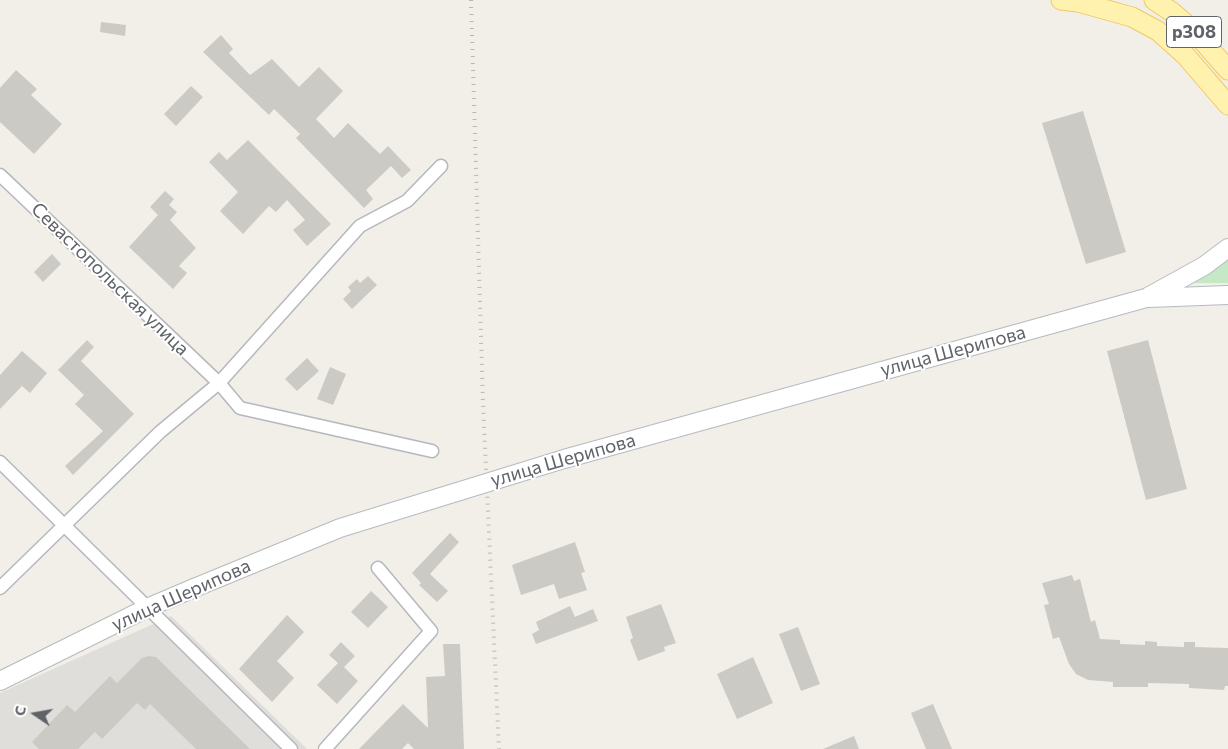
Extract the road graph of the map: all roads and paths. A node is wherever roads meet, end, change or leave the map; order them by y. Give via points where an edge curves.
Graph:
1 (1061, 0) edge
2 (1154, 0) edge
3 (1228, 70) edge
4 (1228, 105) edge
5 (442, 166) dead end
6 (0, 174) edge
7 (1228, 248) edge
8 (1228, 295) edge
9 (1146, 298) junction
10 (219, 383) junction
11 (432, 451) dead end
12 (0, 462) edge
13 (65, 524) junction
14 (378, 568) dead end
15 (0, 588) edge
16 (147, 608) junction
17 (0, 681) edge
18 (291, 749) edge
19 (325, 749) edge

1 - 4 main road via 1132,17 1158,31 1186,56
2 - 3 main road, p308 via 1194,32
5 - 10 street via 407,201 360,226
6 - 10 street, Севастопольская улица
7 - 9 main road via 1204,266
8 - 9 main road
9 - 16 main road, улица Шерипова, bridge via 564,458 340,528
10 - 11 street via 240,408
10 - 13 street via 160,432
12 - 13 street
13 - 15 street
13 - 16 street
14 - 19 street via 432,631
16 - 17 main road, улица Шерипова
16 - 18 street

